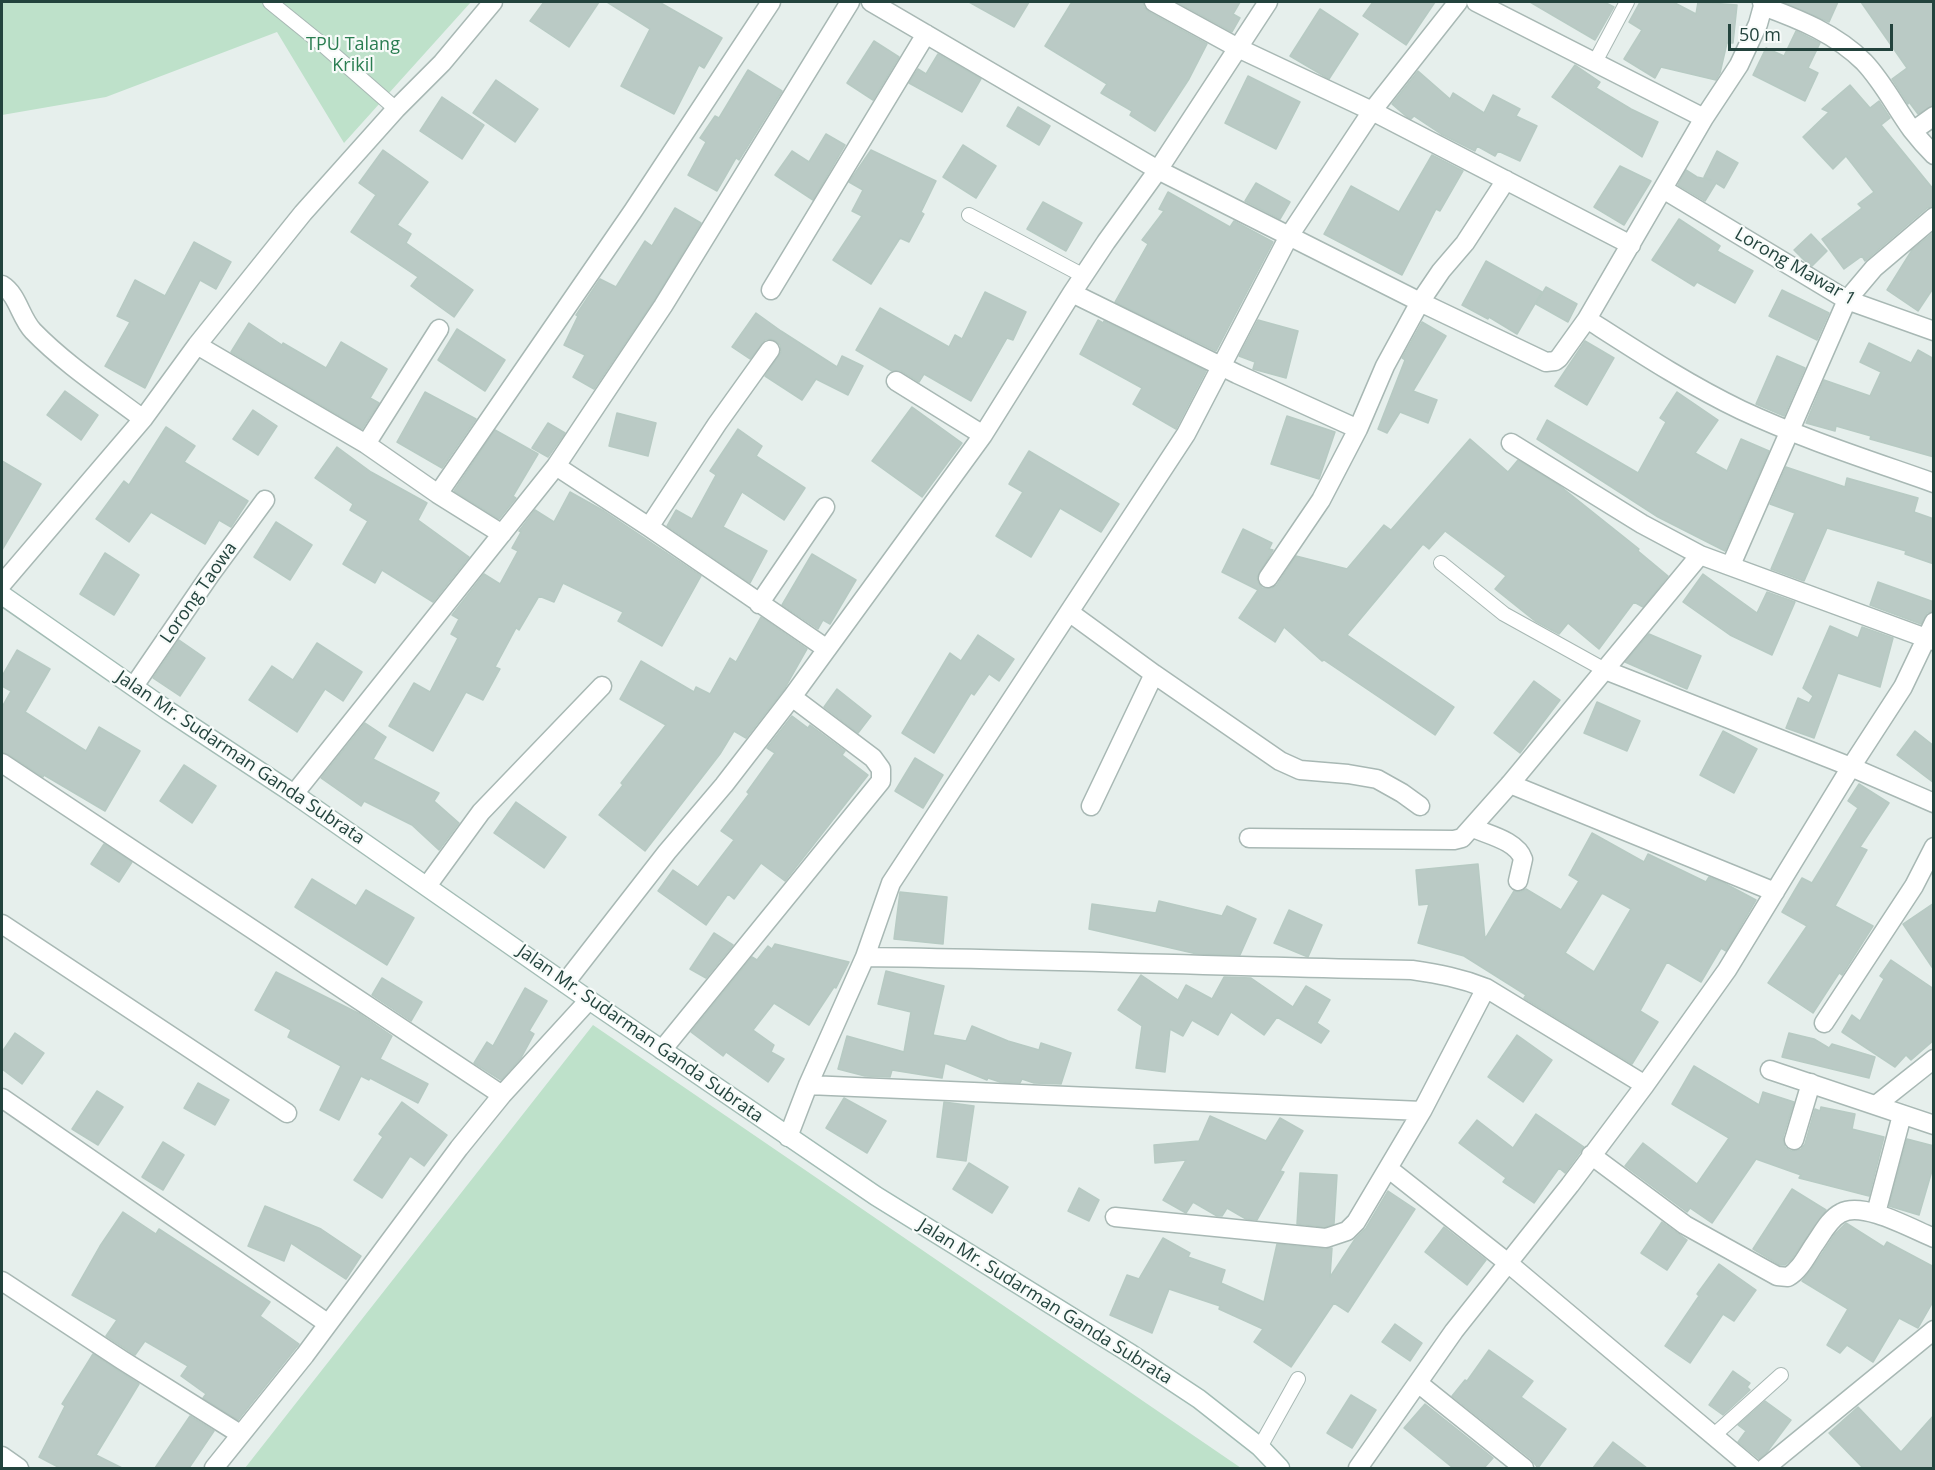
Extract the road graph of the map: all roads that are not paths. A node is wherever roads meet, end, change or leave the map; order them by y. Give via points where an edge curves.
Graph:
1 (270, 2) edge
2 (493, 2) edge
3 (771, 2) edge
4 (850, 2) edge
5 (871, 2) edge
6 (1154, 2) edge
7 (1268, 2) edge
8 (1458, 2) edge
9 (1476, 2) edge
10 (1627, 2) edge
11 (1762, 4) edge
12 (926, 34) junction
13 (1238, 48) junction
14 (1595, 63) junction
15 (396, 109) junction
16 (1372, 111) junction
17 (1934, 116) edge
18 (1704, 118) junction
19 (1913, 131) junction
20 (1934, 155) edge
21 (1158, 170) junction
22 (1506, 180) junction
23 (1663, 189) junction
24 (969, 215) dead end
25 (1934, 217) edge
26 (1289, 236) junction
27 (1631, 245) junction
28 (1084, 276) junction
29 (2, 285) edge
30 (771, 290) dead end
31 (1072, 293) junction
32 (1847, 300) junction
33 (1420, 302) junction
34 (1587, 319) junction
35 (439, 329) dead end
36 (1934, 331) edge
37 (197, 345) junction
38 (770, 350) dead end
39 (1223, 366) junction
40 (896, 381) dead end
41 (143, 419) junction
42 (1358, 429) junction
43 (1789, 431) junction
44 (983, 435) junction
45 (1511, 442) dead end
46 (366, 444) junction
47 (556, 466) junction
48 (1934, 483) edge
49 (438, 494) junction
50 (265, 500) dead end
51 (825, 507) dead end
52 (649, 527) junction
53 (502, 534) junction
54 (1700, 555) junction
55 (1441, 563) dead end
56 (1731, 565) junction
57 (1268, 578) dead end
58 (2, 584) edge
59 (2, 595) edge
60 (759, 604) junction
61 (1069, 612) junction
62 (1931, 634) edge
63 (827, 650) junction
64 (1605, 670) junction
65 (1154, 674) junction
66 (134, 686) junction
67 (602, 686) dead end
68 (792, 697) junction
69 (2, 763) edge
70 (1851, 767) junction
71 (1510, 784) junction
72 (294, 794) junction
73 (1934, 802) edge
74 (1091, 806) dead end
75 (1420, 806) dead end
76 (1473, 828) junction
77 (1249, 838) dead end
78 (1934, 848) edge
79 (1518, 881) dead end
80 (427, 886) junction
81 (1775, 892) junction
82 (2, 924) edge
83 (865, 957) junction
84 (565, 983) junction
85 (1486, 988) junction
86 (589, 1000) junction
87 (1824, 1023) dead end
88 (662, 1050) junction
89 (1934, 1059) edge
90 (1770, 1070) dead end
91 (1810, 1083) junction
92 (808, 1084) junction
93 (1645, 1085) junction
94 (502, 1095) junction
95 (2, 1098) edge
96 (1876, 1105) junction
97 (1422, 1111) junction
98 (287, 1113) dead end
99 (1902, 1115) junction
100 (1934, 1125) edge
101 (788, 1137) junction
102 (1794, 1140) dead end
103 (1591, 1155) junction
104 (1389, 1169) junction
105 (1876, 1213) junction
106 (1115, 1217) dead end
107 (1934, 1238) edge
108 (1508, 1263) junction
109 (2, 1281) edge
110 (327, 1323) junction
111 (1934, 1330) edge
112 (1781, 1375) dead end
113 (1298, 1379) dead end
114 (1418, 1383) junction
115 (240, 1434) junction
116 (1713, 1436) junction
117 (1260, 1447) junction
118 (2, 1456) edge
119 (19, 1468) edge
120 (214, 1468) edge
121 (1280, 1468) edge
122 (1358, 1468) edge
123 (1524, 1468) edge
124 (1752, 1468) edge
125 (1765, 1468) edge

1 - 15 lane
2 - 15 street via 442,63
3 - 49 street via 633,212
4 - 47 street via 663,306
5 - 12 street
6 - 13 street
7 - 13 street
8 - 16 street
9 - 14 street
10 - 14 lane
11 - 18 street via 1758,24 1739,65
11 - 19 street via 1823,31 1844,45 1864,63
12 - 21 street
12 - 30 street
13 - 16 street
13 - 21 street
14 - 18 street
15 - 37 street via 303,213
16 - 22 street
16 - 26 street
17 - 19 street
18 - 23 street
19 - 20 street
21 - 26 street
21 - 28 street
22 - 27 street
22 - 33 street
23 - 27 street
23 - 32 street, Lorong Mawar 1
24 - 28 lane
25 - 32 street via 1874,268
26 - 33 street
26 - 39 street
27 - 34 street
28 - 31 street
29 - 41 street via 9,290 31,329
31 - 39 street
31 - 44 street
32 - 36 street, Lorong Mawar 1
32 - 43 street
33 - 34 street via 1546,362 1559,358
33 - 42 street via 1385,366
34 - 43 street via 1740,410
35 - 46 street
37 - 41 street
37 - 46 street
38 - 52 street
39 - 42 street
39 - 61 street via 1186,435
40 - 44 street
41 - 58 street
42 - 57 street via 1321,500
43 - 48 street
43 - 56 street
44 - 63 street
45 - 54 street via 1642,524
46 - 49 street
47 - 52 street
47 - 53 street
49 - 53 street
50 - 66 street, Lorong Taowa
51 - 60 street
52 - 60 street
53 - 72 street
54 - 56 street
54 - 64 street
55 - 64 lane via 1504,614
56 - 62 street
59 - 66 street, Jalan Mr. Sudarman Ganda Subrata
60 - 63 street
61 - 65 street
61 - 83 street via 891,883
62 - 70 street
63 - 68 street
64 - 70 street
64 - 71 street
65 - 74 street
65 - 75 street via 1299,770 1377,779
66 - 72 street, Jalan Mr. Sudarman Ganda Subrata
67 - 80 street via 481,812
68 - 84 street
68 - 88 street via 873,758 881,769 881,781
69 - 94 street
70 - 73 street
70 - 81 street
71 - 76 street
71 - 81 street
72 - 80 street, Jalan Mr. Sudarman Ganda Subrata
76 - 77 street via 1454,840
76 - 79 street via 1518,850 1523,859
78 - 87 street via 1914,886
80 - 84 street, Jalan Mr. Sudarman Ganda Subrata
81 - 93 street via 1727,970
82 - 98 street
83 - 85 street via 1412,970 1463,979
83 - 92 street
84 - 86 street, Jalan Mr. Sudarman Ganda Subrata
85 - 93 street
85 - 97 street
86 - 88 street, Jalan Mr. Sudarman Ganda Subrata
86 - 94 street
88 - 101 street, Jalan Mr. Sudarman Ganda Subrata
89 - 96 street
90 - 91 street
91 - 96 street
91 - 102 street
92 - 97 street
92 - 101 street
93 - 103 street
94 - 110 street
95 - 110 street
96 - 99 street
97 - 104 street
99 - 100 street
99 - 105 street
101 - 117 street, Jalan Mr. Sudarman Ganda Subrata via 1131,1354
103 - 105 street via 1685,1225 1777,1276 1788,1277 1797,1271 1827,1226 1843,1211
103 - 108 street
104 - 106 street via 1347,1232 1326,1238
104 - 108 street
105 - 107 street
108 - 114 street
108 - 116 street
109 - 115 street
110 - 115 street
111 - 125 street
112 - 116 lane
113 - 117 lane
114 - 122 street
114 - 123 street
115 - 120 street
116 - 124 street
117 - 121 street, Jalan Mr. Sudarman Ganda Subrata
118 - 119 street

